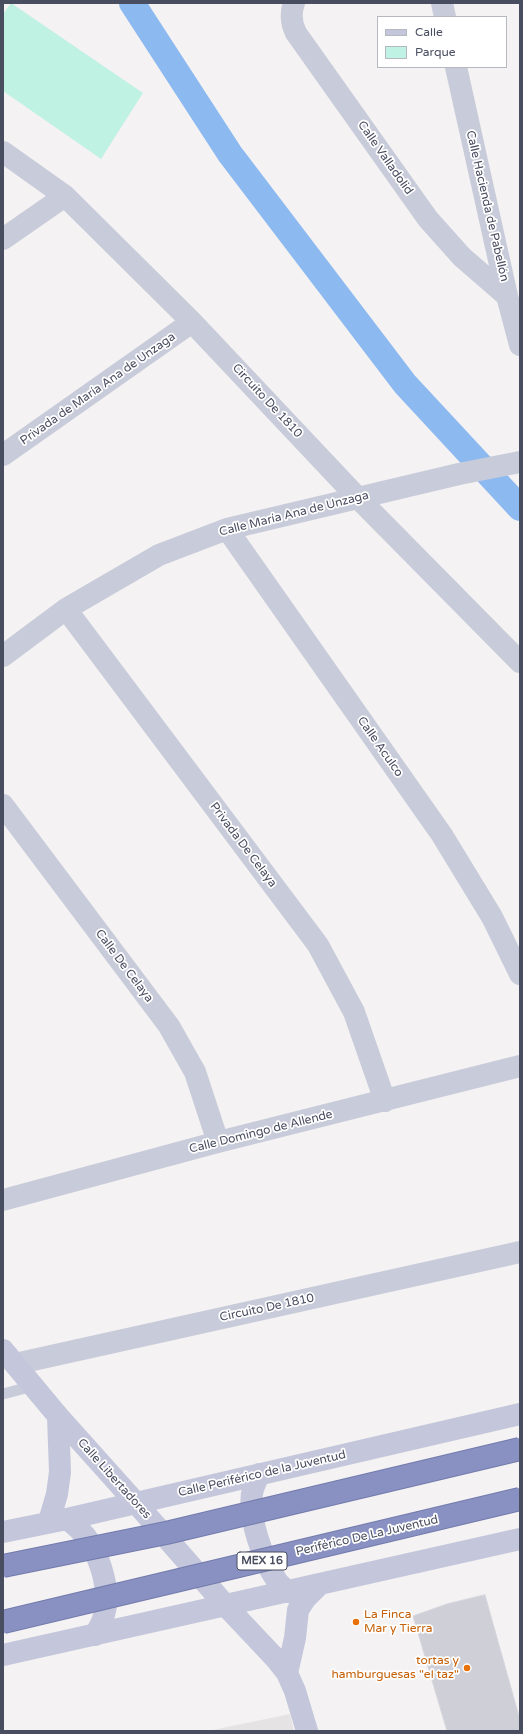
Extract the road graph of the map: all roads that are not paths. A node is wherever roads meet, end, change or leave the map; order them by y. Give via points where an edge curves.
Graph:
1 (294, 3) edge
2 (442, 3) edge
3 (445, 16) edge
4 (456, 68) edge
5 (3, 152) edge
6 (65, 196) junction
7 (3, 239) edge
8 (507, 296) junction
9 (192, 322) junction
10 (520, 345) edge
11 (3, 455) edge
12 (514, 463) edge
13 (357, 497) junction
14 (227, 529) junction
15 (66, 609) junction
16 (3, 656) edge
17 (520, 662) edge
18 (3, 805) edge
19 (520, 974) edge
20 (520, 1066) edge
21 (385, 1101) junction
22 (218, 1142) junction
23 (3, 1200) edge
24 (520, 1252) edge
25 (9, 1357) edge
26 (33, 1386) junction
27 (3, 1394) edge
28 (520, 1414) edge
29 (58, 1416) junction
30 (520, 1449) edge
31 (259, 1474) junction
32 (520, 1499) edge
33 (136, 1503) junction
34 (58, 1520) junction
35 (3, 1532) edge
36 (520, 1539) edge
37 (3, 1566) edge
38 (320, 1584) junction
39 (288, 1592) junction
40 (226, 1606) junction
41 (3, 1622) edge
42 (95, 1635) junction
43 (3, 1655) edge
44 (287, 1673) junction
45 (307, 1731) edge

1 - 8 street, Calle Valladolid via 291,14 296,33 428,219 462,257
2 - 3 street
4 - 8 street, Calle Hacienda de Pabellón
5 - 6 street, Circuito De 1810
6 - 7 street
6 - 9 street, Circuito De 1810
8 - 10 street, Calle Hacienda de Pabellón
9 - 11 street, Privada de María Ana de Unzaga
9 - 13 street, Circuito De 1810
12 - 13 street, Calle María Ana de Unzaga
13 - 14 street, Calle María Ana de Unzaga
13 - 17 street, Circuito De 1810
14 - 15 street, Calle María Ana de Unzaga via 159,555
14 - 19 street, Calle Aculco via 442,835 492,917
15 - 16 street, Calle María Ana de Unzaga
15 - 21 street, Privada De Celaya via 318,945 354,1012
18 - 22 street, Calle De Celaya via 169,1026 195,1072
20 - 21 street, Calle Domingo de Allende
21 - 22 street, Calle Domingo de Allende
22 - 23 street, Calle Domingo de Allende
24 - 25 street, Circuito De 1810
25 - 26 main road, Calle Libertadores
26 - 27 lane
26 - 29 main road, Calle Libertadores
28 - 31 main road, Calle Periférico de la Juventud
29 - 33 main road, Calle Libertadores
29 - 34 main road
30 - 37 highway, bridge via 166,1532
31 - 33 main road, Calle Periférico de la Juventud
31 - 39 main road via 252,1500 257,1536 265,1561 278,1583
32 - 41 highway, Periférico De La Juventud / MEX 16, bridge
33 - 34 main road, Calle Periférico de la Juventud
33 - 40 main road, Calle Libertadores
34 - 35 main road, Calle Periférico de la Juventud
34 - 42 main road via 78,1528 88,1540 103,1576 107,1596 104,1615
36 - 38 main road
38 - 39 main road
38 - 44 main road via 298,1610
39 - 40 main road
40 - 42 main road
40 - 44 main road, Calle Libertadores
42 - 43 main road
44 - 45 main road, Calle Libertadores

